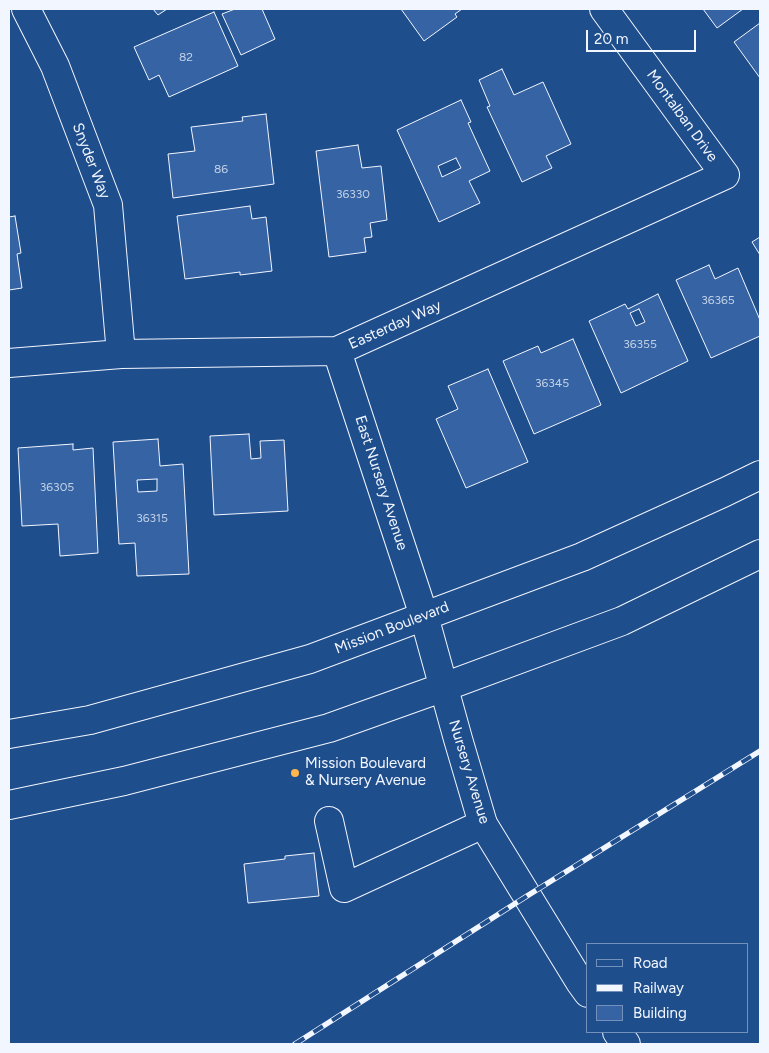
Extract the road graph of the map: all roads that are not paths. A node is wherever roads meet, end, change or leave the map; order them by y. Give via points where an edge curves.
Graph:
1 (26, 9) edge
2 (604, 9) edge
3 (725, 175) joint
4 (338, 351) junction
5 (121, 354) junction
6 (9, 363) edge
7 (760, 474) edge
8 (760, 554) edge
9 (424, 616) junction
10 (444, 687) junction
11 (9, 734) edge
12 (9, 805) edge
13 (329, 821) dead end
14 (483, 824) junction
15 (586, 990) edge
16 (618, 1033) edge
17 (626, 1044) edge

1 - 5 main road, Snyder Way via 55,66 108,205
2 - 3 main road, Montalban Drive
3 - 4 main road, Easterday Way
4 - 5 main road, Easterday Way
4 - 9 main road, East Nursery Avenue
5 - 6 main road, Easterday Way
7 - 9 main road, Mission Boulevard via 582,557
8 - 10 main road via 622,621
9 - 10 main road, Nursery Avenue
9 - 11 main road, Mission Boulevard via 310,659 90,720
10 - 12 main road via 328,728 124,780
10 - 14 main road, Nursery Avenue
13 - 14 main road via 344,888
14 - 15 main road, Nursery Avenue
16 - 17 main road

